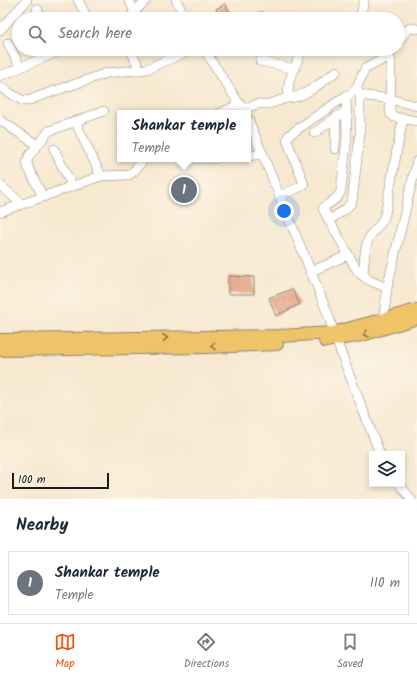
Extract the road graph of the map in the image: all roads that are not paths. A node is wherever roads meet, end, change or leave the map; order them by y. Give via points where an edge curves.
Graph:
1 (26, 0) edge
2 (78, 0) edge
3 (129, 0) edge
4 (146, 0) edge
5 (176, 0) edge
6 (364, 0) edge
7 (37, 9) dead end
8 (16, 12) edge
9 (38, 12) edge
10 (84, 12) edge
11 (131, 12) edge
12 (136, 12) edge
13 (182, 12) edge
14 (361, 12) edge
15 (12, 16) edge
16 (417, 19) edge
17 (415, 28) edge
18 (0, 30) edge
19 (405, 33) edge
20 (8, 42) dead end
21 (12, 50) edge
22 (15, 56) edge
23 (46, 56) edge
24 (133, 56) edge
25 (177, 56) edge
26 (208, 56) edge
27 (300, 56) edge
28 (384, 56) edge
29 (391, 56) edge
30 (260, 61) dead end
31 (20, 67) junction
32 (295, 69) junction
33 (140, 70) junction
34 (337, 71) dead end
35 (0, 76) edge
36 (0, 87) edge
37 (358, 93) junction
38 (346, 96) junction
39 (287, 98) junction
40 (390, 99) junction
41 (417, 106) edge
42 (242, 109) edge
43 (347, 110) junction
44 (104, 111) dead end
45 (336, 118) junction
46 (403, 118) junction
47 (0, 120) edge
48 (76, 121) junction
49 (417, 121) edge
50 (251, 126) edge
51 (314, 133) dead end
52 (37, 145) junction
53 (54, 149) dead end
54 (335, 149) dead end
55 (262, 154) junction
56 (251, 156) edge
57 (417, 161) edge
58 (141, 162) edge
59 (101, 176) junction
60 (0, 185) edge
61 (72, 186) junction
62 (279, 196) junction
63 (43, 197) junction
64 (22, 204) junction
65 (0, 212) edge
66 (329, 220) junction
67 (348, 255) junction
68 (310, 272) junction
69 (362, 276) junction
70 (387, 288) junction
71 (417, 310) edge
72 (417, 318) edge
73 (383, 324) junction
74 (334, 336) junction
75 (0, 340) edge
76 (0, 350) edge
77 (379, 451) edge
78 (401, 487) edge
79 (411, 499) edge

1 - 8 street
2 - 10 street
3 - 11 street
4 - 12 street
5 - 13 street
6 - 14 street
7 - 9 street
15 - 18 street
16 - 17 street
17 - 19 street
20 - 21 street
22 - 31 street
23 - 31 street
24 - 33 street
25 - 33 street
26 - 42 street
27 - 32 street
28 - 37 street via 365,68
29 - 40 street
30 - 32 street
31 - 35 street
32 - 39 street via 289,82
33 - 36 street via 107,74 26,101
34 - 39 street via 303,94
37 - 38 street
37 - 40 street
37 - 66 street via 360,133 352,202
38 - 43 street
38 - 62 street via 287,137 304,184
39 - 42 street
40 - 41 street
40 - 46 street via 391,115
43 - 45 street
43 - 66 street via 346,148 340,194 323,208
44 - 48 street
45 - 51 street
45 - 54 street
46 - 49 street
46 - 69 street via 383,222 368,241
47 - 52 street
48 - 52 street via 49,131
48 - 59 street
50 - 55 street
52 - 63 street via 27,163
53 - 61 street
55 - 56 street
55 - 62 street
57 - 70 street
58 - 59 street via 129,175
59 - 61 street
60 - 64 street
61 - 63 street
62 - 68 street
63 - 64 street
64 - 65 street
66 - 67 street
67 - 68 street
67 - 69 street
68 - 74 street
69 - 70 street
70 - 73 street
71 - 73 main road
72 - 73 main road
73 - 74 main road via 362,335
75 -> 74 main road
74 -> 76 main road via 206,347
74 - 77 street
78 - 79 street

